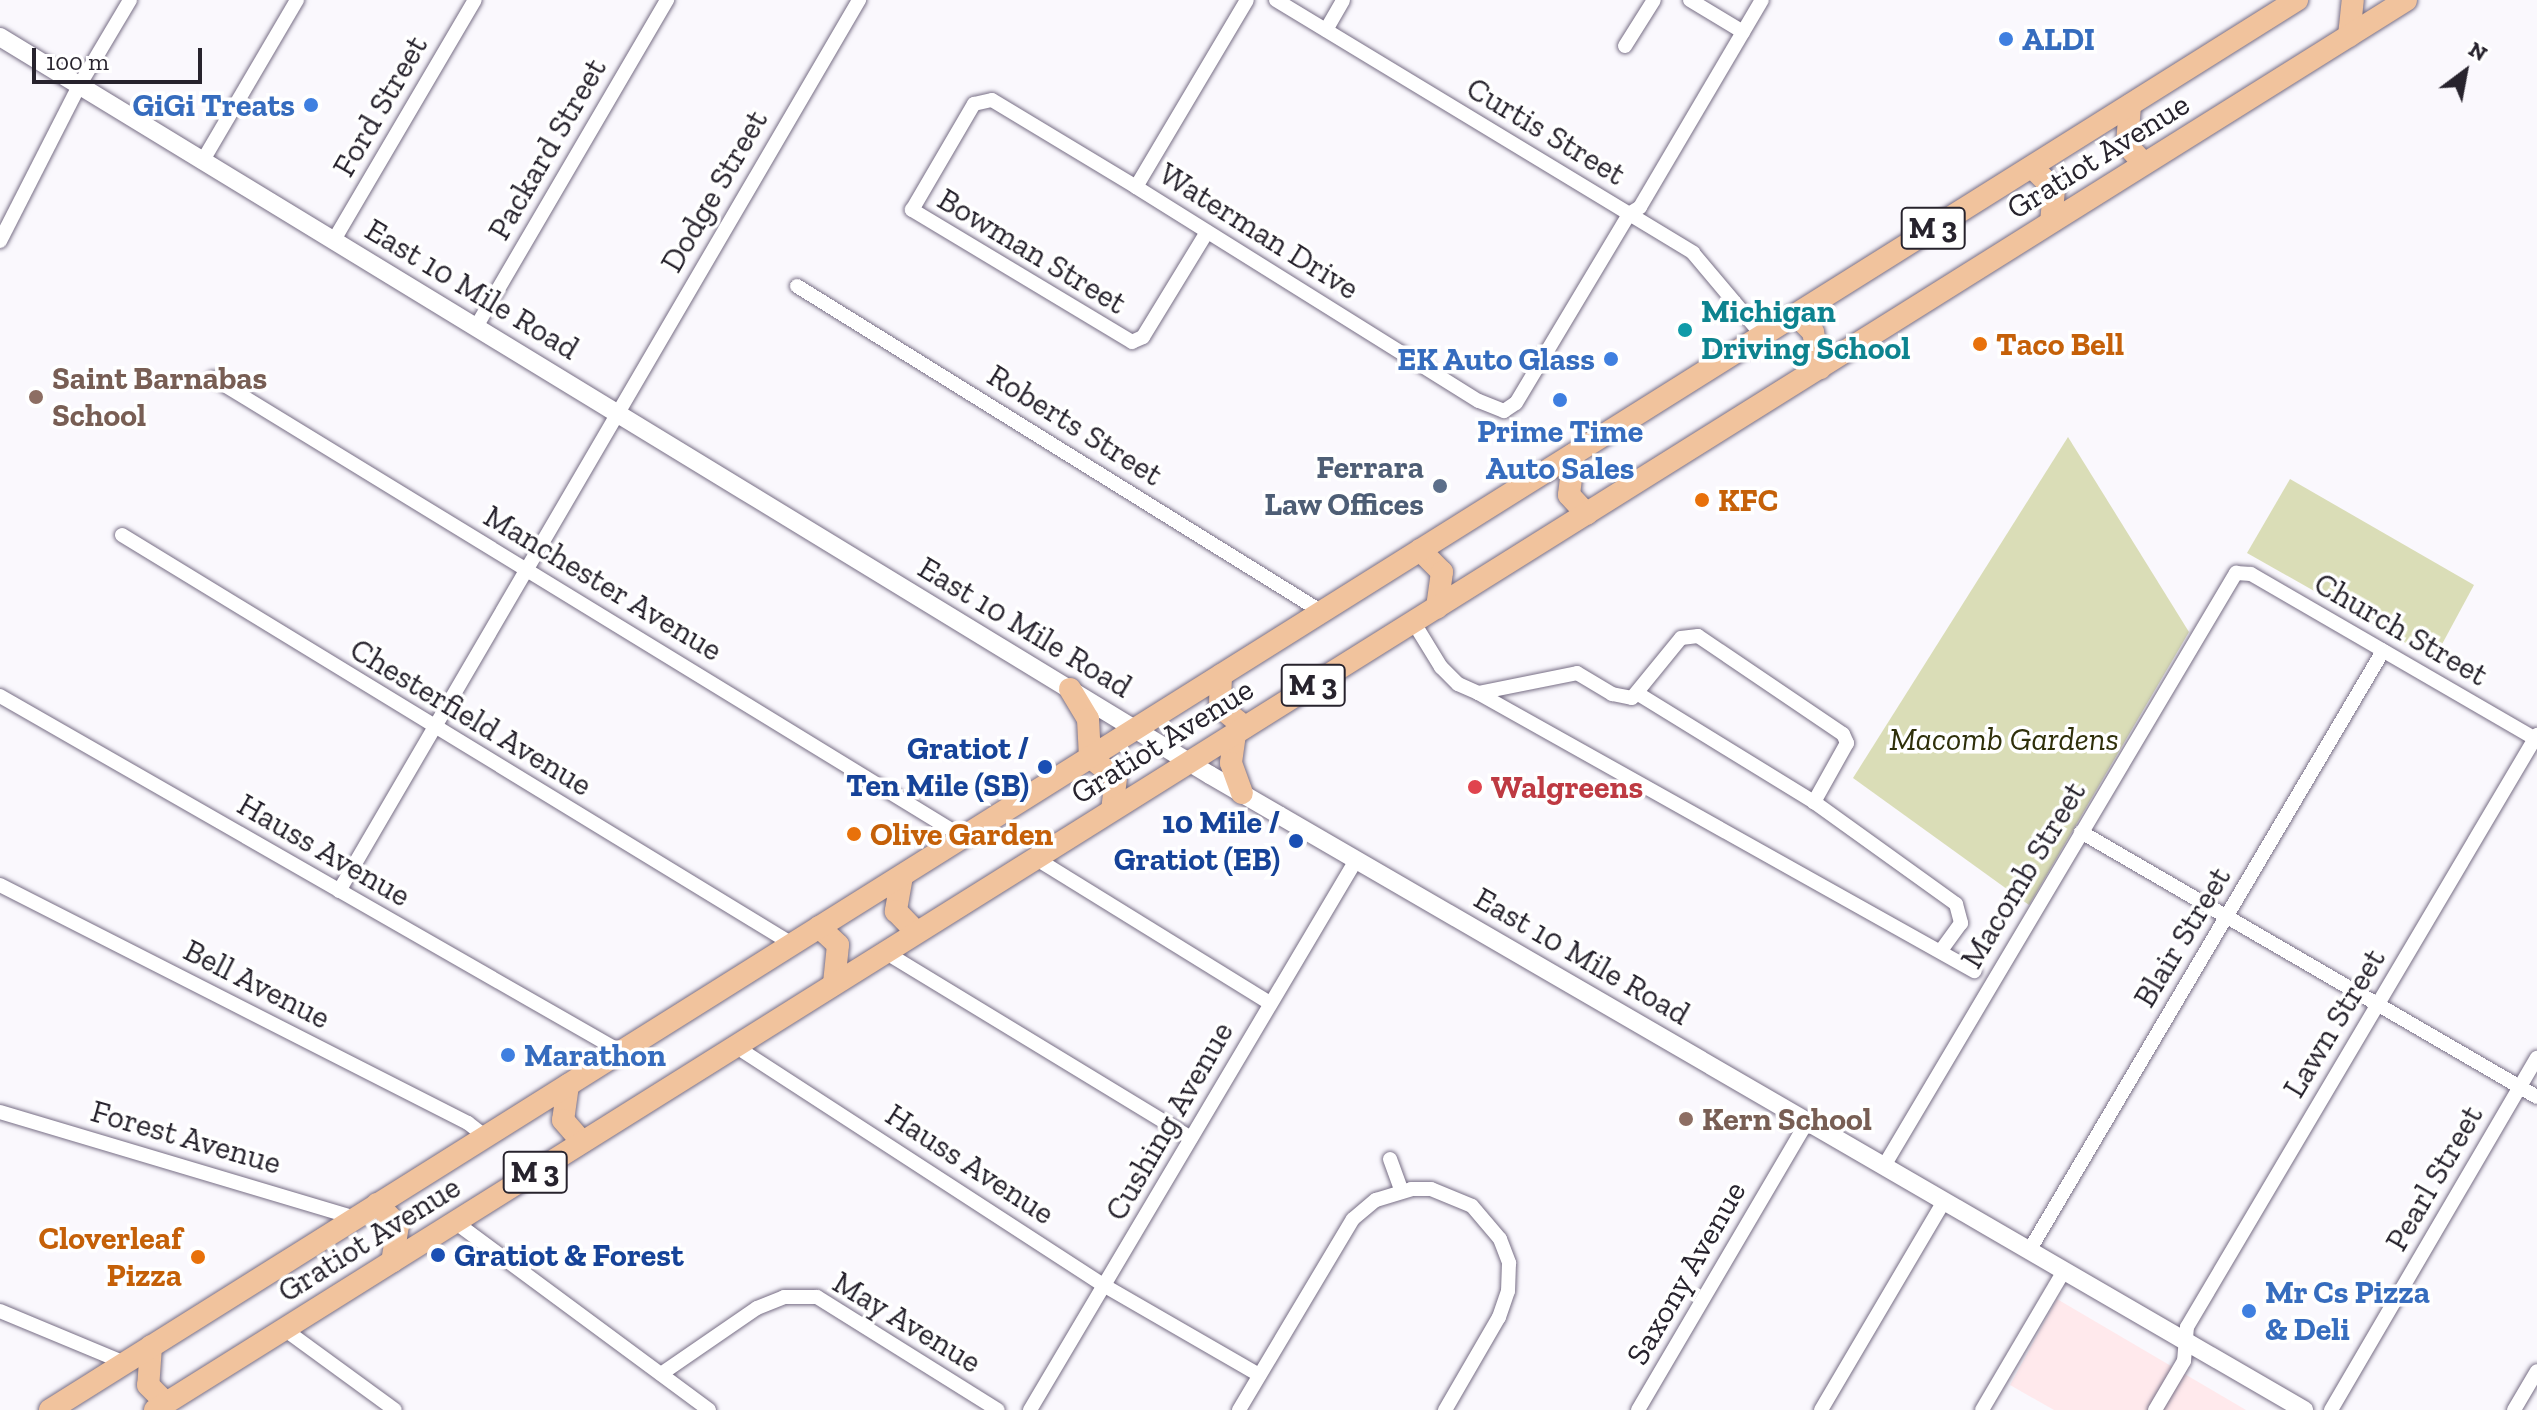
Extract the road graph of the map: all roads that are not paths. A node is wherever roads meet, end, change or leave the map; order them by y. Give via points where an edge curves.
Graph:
1 (130, 0) edge
2 (297, 0) edge
3 (475, 0) edge
4 (667, 0) edge
5 (859, 0) edge
6 (1247, 0) edge
7 (1276, 0) edge
8 (1343, 0) edge
9 (1654, 0) edge
10 (1690, 0) edge
11 (1762, 0) edge
12 (2297, 0) edge
13 (2353, 0) edge
14 (2394, 3) edge
15 (1326, 30) junction
16 (1743, 32) junction
17 (2349, 36) junction
18 (0, 37) edge
19 (1625, 46) dead end
20 (79, 86) junction
21 (2130, 105) junction
22 (202, 162) junction
23 (2144, 164) junction
24 (2032, 167) junction
25 (1136, 187) junction
26 (912, 210) joint
27 (1629, 214) junction
28 (2051, 222) junction
29 (1207, 232) junction
30 (334, 240) junction
31 (0, 241) edge
32 (797, 286) dead end
33 (1796, 315) junction
34 (476, 327) junction
35 (1763, 336) junction
36 (1820, 368) junction
37 (213, 378) dead end
38 (617, 411) junction
39 (1574, 454) junction
40 (1587, 514) junction
41 (122, 535) dead end
42 (1420, 550) junction
43 (528, 570) junction
44 (2236, 573) joint
45 (1437, 608) junction
46 (1322, 612) junction
47 (1414, 623) junction
48 (2383, 651) junction
49 (1221, 675) junction
50 (1070, 689) junction
51 (1478, 693) junction
52 (1640, 695) junction
53 (0, 696) edge
54 (434, 728) junction
55 (1135, 729) junction
56 (1240, 730) junction
57 (2536, 738) edge
58 (1090, 757) junction
59 (1189, 762) junction
60 (1242, 793) junction
61 (1814, 802) junction
62 (1112, 810) junction
63 (2081, 832) junction
64 (963, 837) junction
65 (1035, 858) junction
66 (1356, 860) junction
67 (902, 876) junction
68 (0, 885) edge
69 (339, 891) junction
70 (2227, 917) junction
71 (819, 927) junction
72 (916, 932) junction
73 (792, 944) junction
74 (1941, 951) junction
75 (885, 952) junction
76 (1974, 971) dead end
77 (834, 984) junction
78 (1270, 1003) junction
79 (2378, 1003) junction
80 (735, 1046) junction
81 (621, 1052) junction
82 (2537, 1058) edge
83 (568, 1085) junction
84 (2520, 1087) junction
85 (2537, 1097) edge
86 (0, 1112) edge
87 (1807, 1122) junction
88 (486, 1137) junction
89 (1191, 1138) junction
90 (582, 1142) junction
91 (1390, 1159) dead end
92 (1884, 1166) junction
93 (1401, 1190) junction
94 (1944, 1201) junction
95 (377, 1204) junction
96 (355, 1218) junction
97 (455, 1222) junction
98 (2029, 1251) junction
99 (392, 1262) junction
100 (2064, 1271) junction
101 (1105, 1286) junction
102 (0, 1311) edge
103 (284, 1329) junction
104 (2184, 1341) junction
105 (151, 1346) junction
106 (125, 1363) junction
107 (2537, 1371) edge
108 (661, 1374) junction
109 (1259, 1375) junction
110 (161, 1407) edge
111 (50, 1410) edge
112 (395, 1410) edge
113 (709, 1410) edge
114 (998, 1410) edge
115 (1030, 1410) edge
116 (1239, 1410) edge
117 (1445, 1410) edge
118 (1638, 1410) edge
119 (1821, 1410) edge
120 (1982, 1410) edge
121 (2155, 1410) edge
122 (2304, 1410) edge
123 (2331, 1410) edge
124 (2514, 1410) edge

1 - 20 street
2 - 22 street
3 - 30 street, Ford Street
4 - 34 street, Packard Street
5 - 38 street, Dodge Street
6 - 25 street
7 - 15 street, Curtis Street
8 - 15 street
9 - 19 street
10 - 16 street
11 - 16 street
12 - 21 main road, Gratiot Avenue / M 3
13 - 17 main road
14 - 17 main road, Gratiot Avenue / M 3
15 - 27 street, Curtis Street
16 - 27 street via 1640,207
17 - 23 main road, Gratiot Avenue / M 3
18 - 20 main road, East 10 Mile Road
20 - 22 main road, East 10 Mile Road
20 - 31 street
21 - 23 main road via 2127,145
21 - 24 main road, Gratiot Avenue / M 3
22 - 30 main road, East 10 Mile Road
23 - 28 main road, Gratiot Avenue / M 3
24 - 28 main road via 2054,189
24 - 33 main road, Gratiot Avenue / M 3
25 - 26 street, Waterman Drive via 1002,105 983,99 974,104
25 - 29 street, Waterman Drive
26 - 29 street, Bowman Street via 1129,341 1143,337
27 - 29 street, Waterman Drive via 1516,403 1504,411 1479,401
27 - 35 street, Curtis Street via 1703,262
28 - 36 main road, Gratiot Avenue / M 3
30 - 34 main road, East 10 Mile Road
32 - 46 street, Roberts Street
33 - 35 main road, Gratiot Avenue / M 3
33 - 36 main road via 1813,332
34 - 38 main road, East 10 Mile Road
35 - 39 main road, Gratiot Avenue / M 3
36 - 40 main road, Gratiot Avenue / M 3
37 - 43 street, Manchester Avenue
38 - 43 street, Dodge Street via 610,432
38 - 50 main road, East 10 Mile Road
39 - 40 main road via 1569,495
39 - 42 main road, Gratiot Avenue / M 3
40 - 45 main road, Gratiot Avenue / M 3
41 - 54 street, Chesterfield Avenue
42 - 45 main road via 1442,572
42 - 46 main road, Gratiot Avenue / M 3
43 - 54 street, Dodge Street
43 - 64 street, Manchester Avenue
44 - 48 street, Church Street via 2251,574
44 - 63 street, Macomb Street
45 - 47 main road, Gratiot Avenue / M 3
46 - 49 main road, Gratiot Avenue / M 3
47 - 51 street via 1441,667 1458,684
47 - 56 main road, Gratiot Avenue / M 3
48 - 57 street, Church Street
48 - 70 street, Blair Street
49 - 55 main road, Gratiot Avenue / M 3
49 - 56 main road via 1220,707
50 - 55 main road, East 10 Mile Road
50 - 58 main road via 1088,719
51 - 52 street via 1577,673 1612,694
51 - 74 street
52 - 61 street
52 - 61 street via 1681,638 1698,636 1843,734 1847,743
53 - 69 street, Hauss Avenue
54 - 69 street, Dodge Street
54 - 73 street, Chesterfield Avenue
55 - 58 main road, Gratiot Avenue / M 3
55 - 59 main road, East 10 Mile Road
56 - 59 main road, Gratiot Avenue / M 3
56 - 60 main road via 1231,763
57 - 79 street, Lawn Street
58 - 62 main road via 1116,778
58 - 64 main road, Gratiot Avenue / M 3
59 - 60 main road, East 10 Mile Road
59 - 62 main road, Gratiot Avenue / M 3
60 - 66 main road, East 10 Mile Road
61 - 74 street via 1956,904 1961,923
62 - 65 main road, Gratiot Avenue / M 3
63 - 70 street
63 - 92 street, Macomb Street
64 - 67 main road, Gratiot Avenue / M 3
65 - 72 main road, Gratiot Avenue / M 3
65 - 78 street
66 - 78 street, Cushing Avenue
66 - 87 main road, East 10 Mile Road
67 - 71 main road, Gratiot Avenue / M 3
67 - 72 main road via 896,911
68 - 88 street, Bell Avenue
69 - 81 street, Hauss Avenue
70 - 79 street
70 - 98 street, Blair Street
71 - 73 main road, Gratiot Avenue / M 3
71 - 77 main road via 838,945
72 - 75 main road, Gratiot Avenue / M 3
73 - 81 main road, Gratiot Avenue / M 3
74 - 76 street
75 - 77 main road, Gratiot Avenue / M 3
75 - 89 street
77 - 80 main road, Gratiot Avenue / M 3
78 - 89 street, Cushing Avenue
79 - 84 street
79 - 104 street, Lawn Street via 2187,1327
80 - 90 main road, Gratiot Avenue / M 3
80 - 101 street, Hauss Avenue
81 - 83 main road, Gratiot Avenue / M 3
82 - 84 street, Pearl Street
83 - 88 main road, Gratiot Avenue / M 3
83 - 90 main road via 563,1120
84 - 85 street
84 - 123 street, Pearl Street
86 - 96 street, Forest Avenue
87 - 92 main road, East 10 Mile Road
87 - 118 street, Saxony Avenue
88 - 95 main road, Gratiot Avenue / M 3
89 - 101 street, Cushing Avenue
90 - 97 main road, Gratiot Avenue / M 3
91 - 93 street
92 - 94 main road, East 10 Mile Road
93 - 109 street via 1376,1200 1353,1219
93 - 117 street via 1431,1189 1472,1206 1500,1239 1509,1263 1508,1291 1499,1317
94 - 98 main road, East 10 Mile Road
94 - 119 street
95 - 96 main road, Gratiot Avenue / M 3
95 - 99 main road via 398,1225
96 - 105 main road, Gratiot Avenue / M 3
97 - 99 main road, Gratiot Avenue / M 3
97 - 108 street
98 - 100 main road, East 10 Mile Road
99 - 103 main road, Gratiot Avenue / M 3
100 - 104 main road
100 - 120 street
101 - 109 street, Hauss Avenue
101 - 115 street, Cushing Avenue
102 - 106 street
103 - 110 main road, Gratiot Avenue / M 3
103 - 112 street
104 - 121 street, Lawn Street via 2184,1361
104 - 122 main road
105 - 106 main road, Gratiot Avenue / M 3
105 - 110 main road via 146,1378
106 - 111 main road, Gratiot Avenue / M 3
107 - 124 street
108 - 113 street
108 - 114 street, May Avenue via 757,1308 784,1297 817,1297
109 - 116 street

